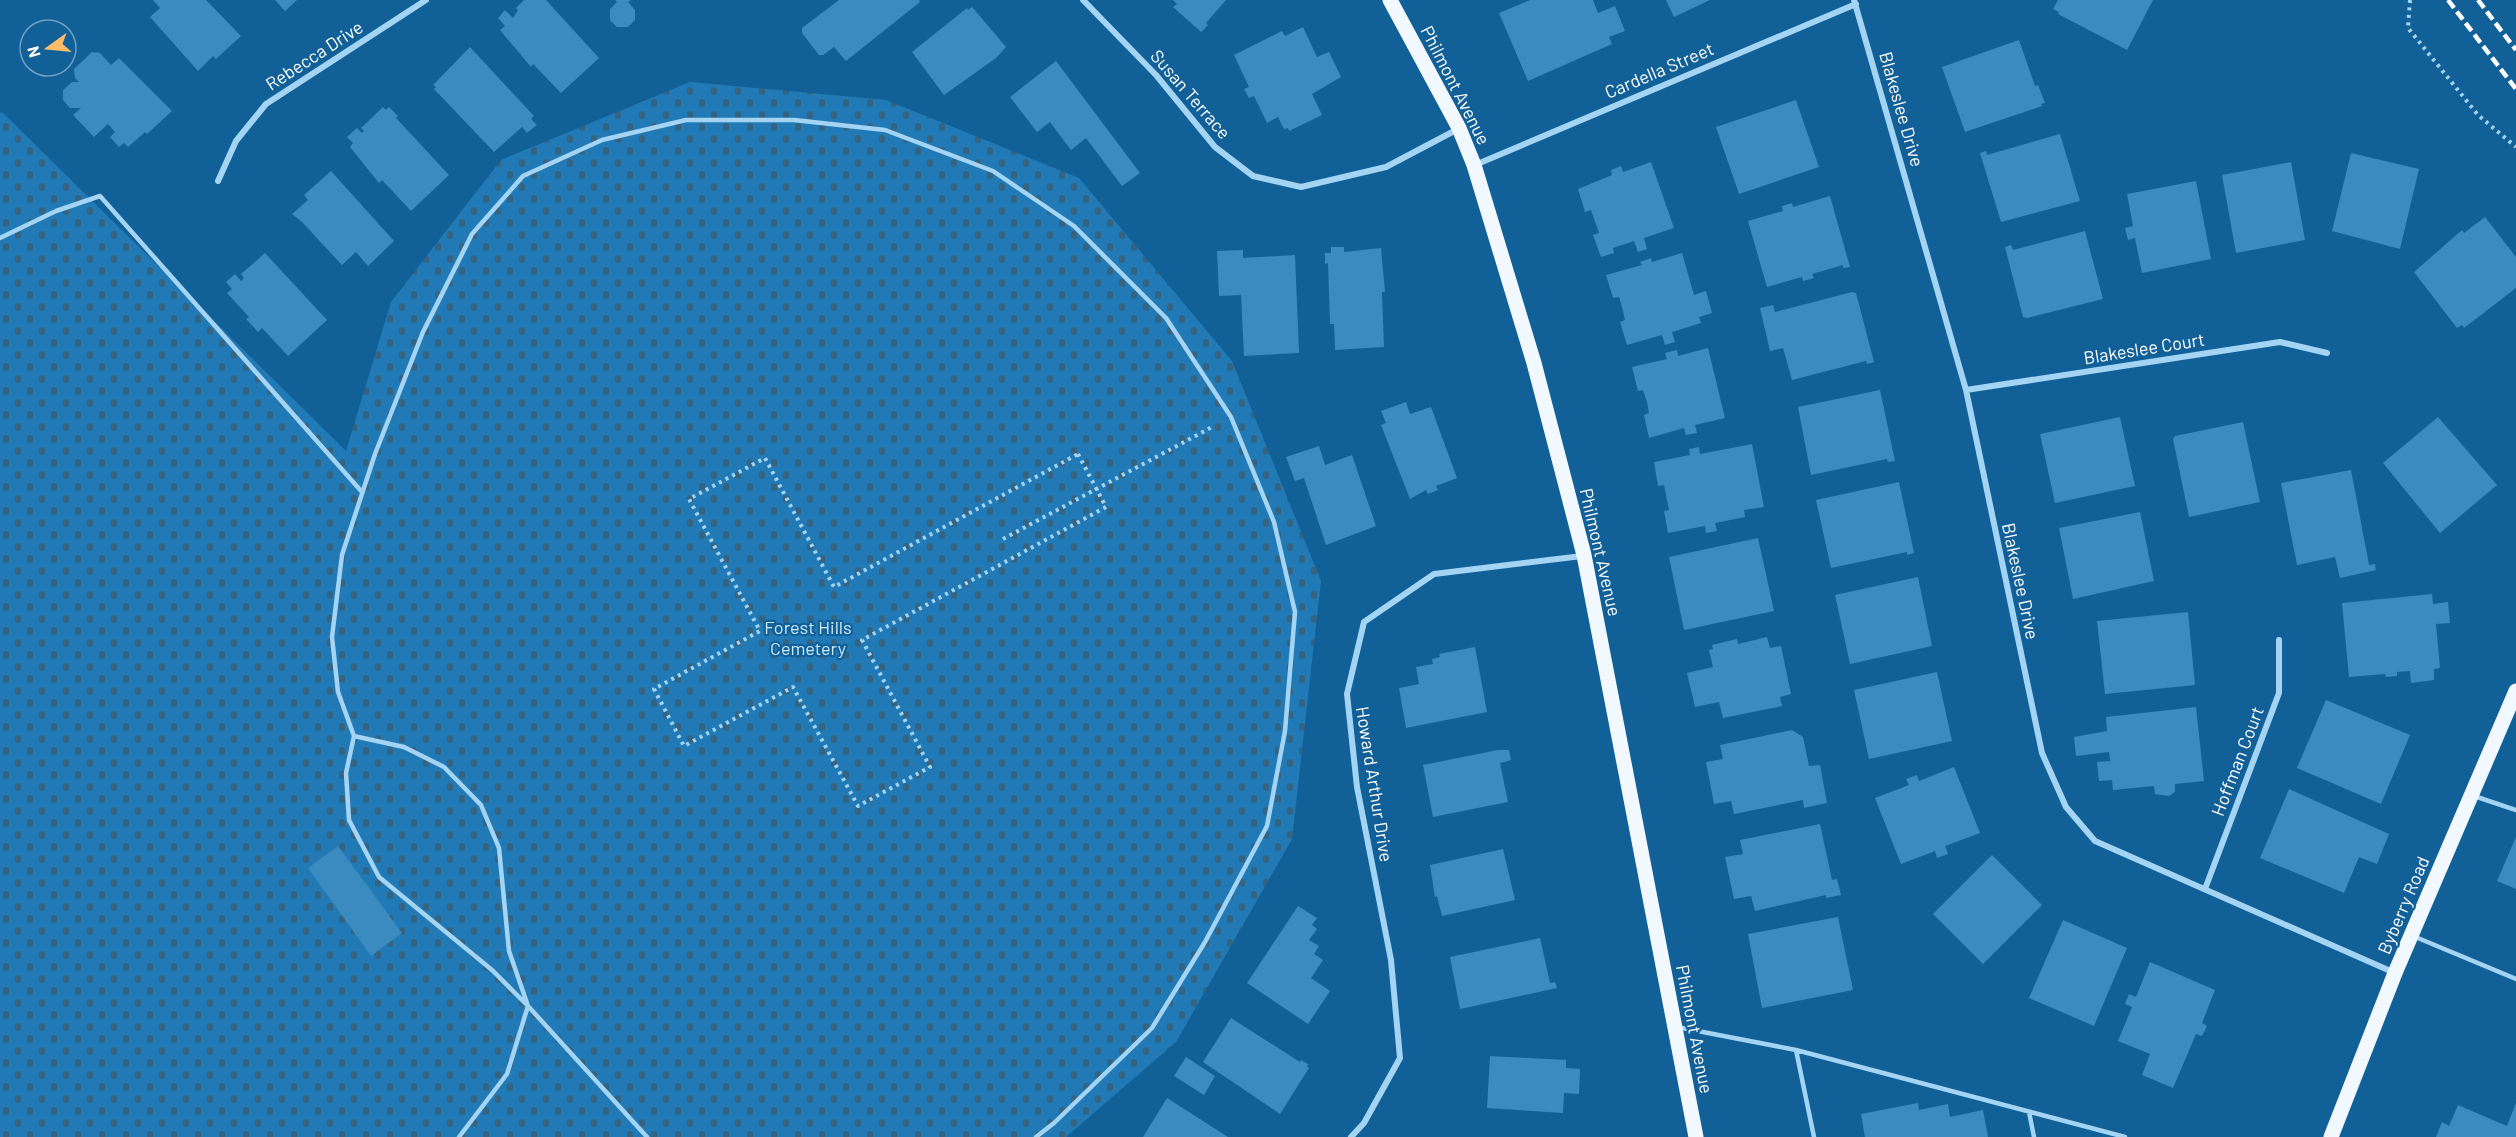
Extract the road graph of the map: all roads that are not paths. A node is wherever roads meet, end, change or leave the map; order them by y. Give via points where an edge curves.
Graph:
1 (426, 0) edge
2 (1083, 0) edge
3 (1389, 0) edge
4 (1855, 2) edge
5 (1459, 128) junction
6 (1474, 165) junction
7 (218, 181) dead end
8 (0, 238) edge
9 (2327, 353) dead end
10 (1965, 390) junction
11 (362, 492) junction
12 (1584, 555) junction
13 (2279, 640) dead end
14 (2516, 691) edge
15 (354, 736) junction
16 (2472, 795) junction
17 (2516, 810) edge
18 (2205, 890) junction
19 (2411, 935) junction
20 (2395, 973) junction
21 (2516, 979) edge
22 (528, 1006) junction
23 (1674, 1026) junction
24 (1796, 1050) junction
25 (2029, 1112) junction
26 (459, 1137) edge
27 (647, 1137) edge
28 (1036, 1137) edge
29 (1351, 1137) edge
30 (1696, 1137) edge
31 (1814, 1137) edge
32 (2034, 1137) edge
33 (2126, 1137) edge
34 (2331, 1137) edge

1 - 7 street, Rebecca Drive via 266,104 236,141
2 - 5 street, Susan Terrace via 1156,75 1215,147 1253,176 1302,187 1333,180 1386,167
3 - 5 main road, Philmont Avenue
4 - 6 street, Cardella Street
4 - 10 street, Blakeslee Drive
5 - 6 main road, Philmont Avenue
6 - 12 main road, Philmont Avenue via 1534,363
8 - 11 lane via 56,211 100,196
9 - 10 street, Blakeslee Court via 2280,342
10 - 18 street, Blakeslee Drive via 2042,753 2066,807 2095,841
11 - 15 lane via 342,555 332,637 338,692
11 - 28 lane via 423,332 472,234 523,176 602,140 686,120 794,120 885,130 993,171 1074,226 1166,318 1231,417 1274,522 1295,612 1285,731 1267,826 1205,942 1152,1028
12 - 23 main road, Philmont Avenue
12 - 29 street, Howard Arthur Drive via 1434,574 1364,622 1347,694 1357,787 1391,960 1400,1058 1364,1123
13 - 18 street, Hoffman Court via 2279,693
14 - 16 main road, Byberry Road
15 - 22 lane via 346,773 349,820 379,877 492,970
15 - 22 lane via 404,747 444,767 481,805 499,848 509,951
16 - 17 lane
16 - 19 main road, Byberry Road
18 - 20 street, Blakeslee Drive
19 - 20 main road, Byberry Road
19 - 21 lane
20 - 34 main road, Byberry Road
22 - 26 lane via 507,1074
22 - 27 lane
23 - 24 lane
23 - 30 main road, Philmont Avenue
24 - 25 lane
24 - 31 lane
25 - 32 lane
25 - 33 lane

